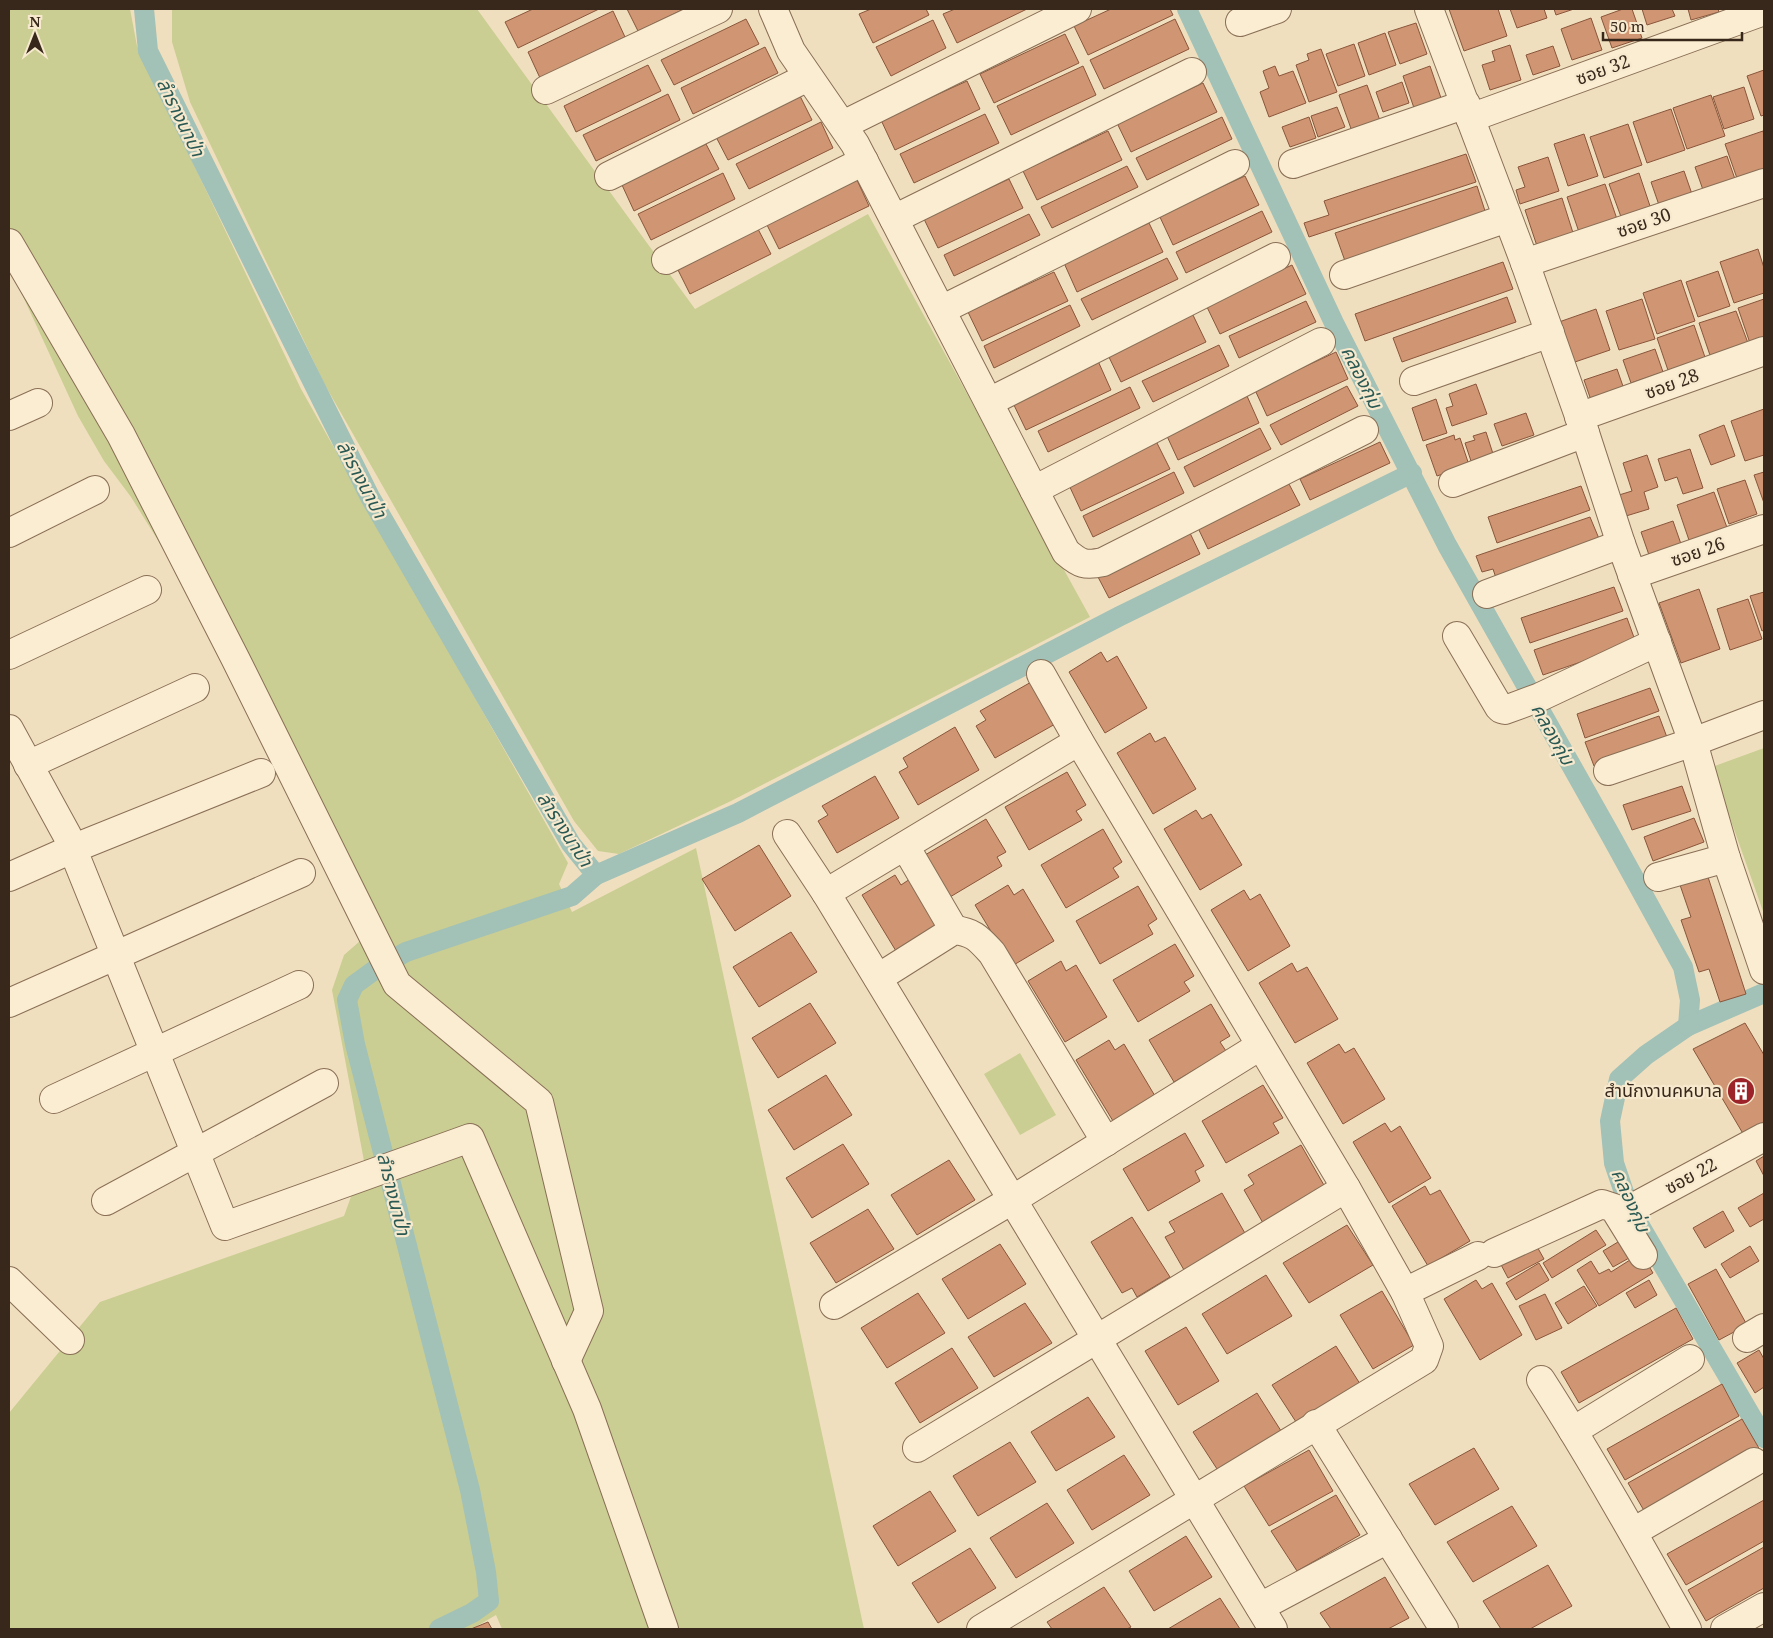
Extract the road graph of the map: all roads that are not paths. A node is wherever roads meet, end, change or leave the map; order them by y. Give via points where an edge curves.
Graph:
1 (718, 9) edge
2 (772, 9) edge
3 (1277, 9) edge
4 (1429, 9) edge
5 (1764, 11) edge
6 (1060, 12) edge
7 (1240, 22) dead end
8 (1192, 72) dead end
9 (808, 78) junction
10 (546, 90) dead end
11 (1468, 111) junction
12 (843, 125) junction
13 (864, 161) junction
14 (1235, 164) dead end
15 (1293, 164) dead end
16 (609, 176) dead end
17 (1764, 183) edge
18 (1507, 218) junction
19 (894, 220) junction
20 (9, 243) edge
21 (1276, 257) dead end
22 (666, 260) dead end
23 (1525, 264) junction
24 (1344, 275) dead end
25 (941, 310) junction
26 (1550, 333) junction
27 (1322, 342) dead end
28 (1764, 351) edge
29 (1414, 381) dead end
30 (989, 402) junction
31 (38, 403) dead end
32 (9, 416) edge
33 (1582, 425) junction
34 (1364, 430) dead end
35 (1453, 483) dead end
36 (95, 490) dead end
37 (1034, 490) junction
38 (1764, 529) edge
39 (9, 532) edge
40 (1621, 544) junction
41 (1632, 575) junction
42 (146, 590) dead end
43 (1487, 594) dead end
44 (1457, 636) dead end
45 (1657, 642) junction
46 (9, 655) edge
47 (1041, 674) dead end
48 (196, 688) dead end
49 (1764, 716) edge
50 (9, 729) edge
51 (1079, 741) junction
52 (1693, 742) junction
53 (28, 765) junction
54 (1608, 771) dead end
55 (261, 773) dead end
56 (787, 834) dead end
57 (905, 846) junction
58 (72, 849) junction
59 (1726, 858) junction
60 (301, 873) dead end
61 (9, 877) edge
62 (1658, 877) dead end
63 (826, 893) junction
64 (954, 930) junction
65 (115, 955) junction
66 (1764, 970) edge
67 (878, 978) junction
68 (298, 985) dead end
69 (9, 1003) edge
70 (1260, 1046) junction
71 (155, 1052) junction
72 (324, 1084) dead end
73 (54, 1100) dead end
74 (1764, 1137) edge
75 (1106, 1142) junction
76 (196, 1153) junction
77 (1346, 1188) junction
78 (1012, 1200) junction
79 (106, 1201) dead end
80 (1626, 1211) junction
81 (1643, 1255) dead end
82 (9, 1281) edge
83 (1405, 1292) junction
84 (834, 1306) dead end
85 (70, 1340) dead end
86 (1097, 1340) junction
87 (1690, 1359) dead end
88 (566, 1361) junction
89 (1541, 1380) dead end
90 (1316, 1424) junction
91 (1573, 1431) junction
92 (917, 1448) dead end
93 (1754, 1462) dead end
94 (1195, 1498) junction
95 (1633, 1532) junction
96 (1388, 1539) junction
97 (1764, 1607) edge
98 (1267, 1618) edge
99 (664, 1629) edge
100 (981, 1629) edge
101 (1444, 1629) edge
102 (1687, 1629) edge
103 (1725, 1629) edge

1 - 10 street
2 - 9 street via 791,51
3 - 7 street
4 - 11 street
5 - 11 street, ซอย 32
6 - 12 street
8 - 19 street
9 - 12 street
9 - 16 street
11 - 15 street, ซอย 32
11 - 18 street
12 - 13 street
13 - 19 street
13 - 22 street
14 - 25 street
17 - 23 street, ซอย 30
18 - 23 street
18 - 24 street
19 - 25 street
20 - 88 street via 121,435 397,984 539,1102 589,1311
21 - 30 street
23 - 26 street
25 - 30 street
26 - 29 street
26 - 33 street
27 - 37 street
28 - 33 street, ซอย 28
30 - 37 street
31 - 32 street
33 - 35 street, ซอย 28
33 - 40 street
34 - 37 street via 1103,562 1091,565 1078,562 1066,552
36 - 39 street
38 - 41 street, ซอย 26
40 - 41 street
40 - 43 street
41 - 45 street
42 - 46 street
44 - 45 street via 1501,709 1505,710 1534,700
45 - 52 street
47 - 51 street
48 - 53 street
49 - 52 street
50 - 53 street
51 - 57 street
51 - 70 street
52 - 54 street
52 - 59 street
53 - 58 street
55 - 58 street
56 - 63 street
57 - 63 street
57 - 64 street
58 - 61 street
58 - 65 street
59 - 62 street
59 - 66 street
60 - 65 street
63 - 67 street
64 - 67 street
64 - 75 street via 967,932 979,939 992,953
65 - 69 street
65 - 71 street
67 - 78 street
68 - 71 street
70 - 75 street
70 - 77 street
71 - 73 street
71 - 76 street
72 - 76 street
74 - 80 street, ซอย 22
75 - 78 street
76 - 79 street
76 - 88 street via 225,1226 470,1138
77 - 83 street
77 - 86 street
78 - 84 street
78 - 86 street
80 - 81 street
80 - 83 street via 1602,1204
82 - 85 street
83 - 90 street via 1429,1346 1424,1360
86 - 92 street
86 - 94 street
87 - 91 street
88 - 99 street via 587,1409
89 - 91 street
90 - 94 street
90 - 96 street
91 - 95 street
93 - 95 street
94 - 98 street
94 - 100 street
95 - 102 street
96 - 98 street
96 - 101 street
97 - 103 street

